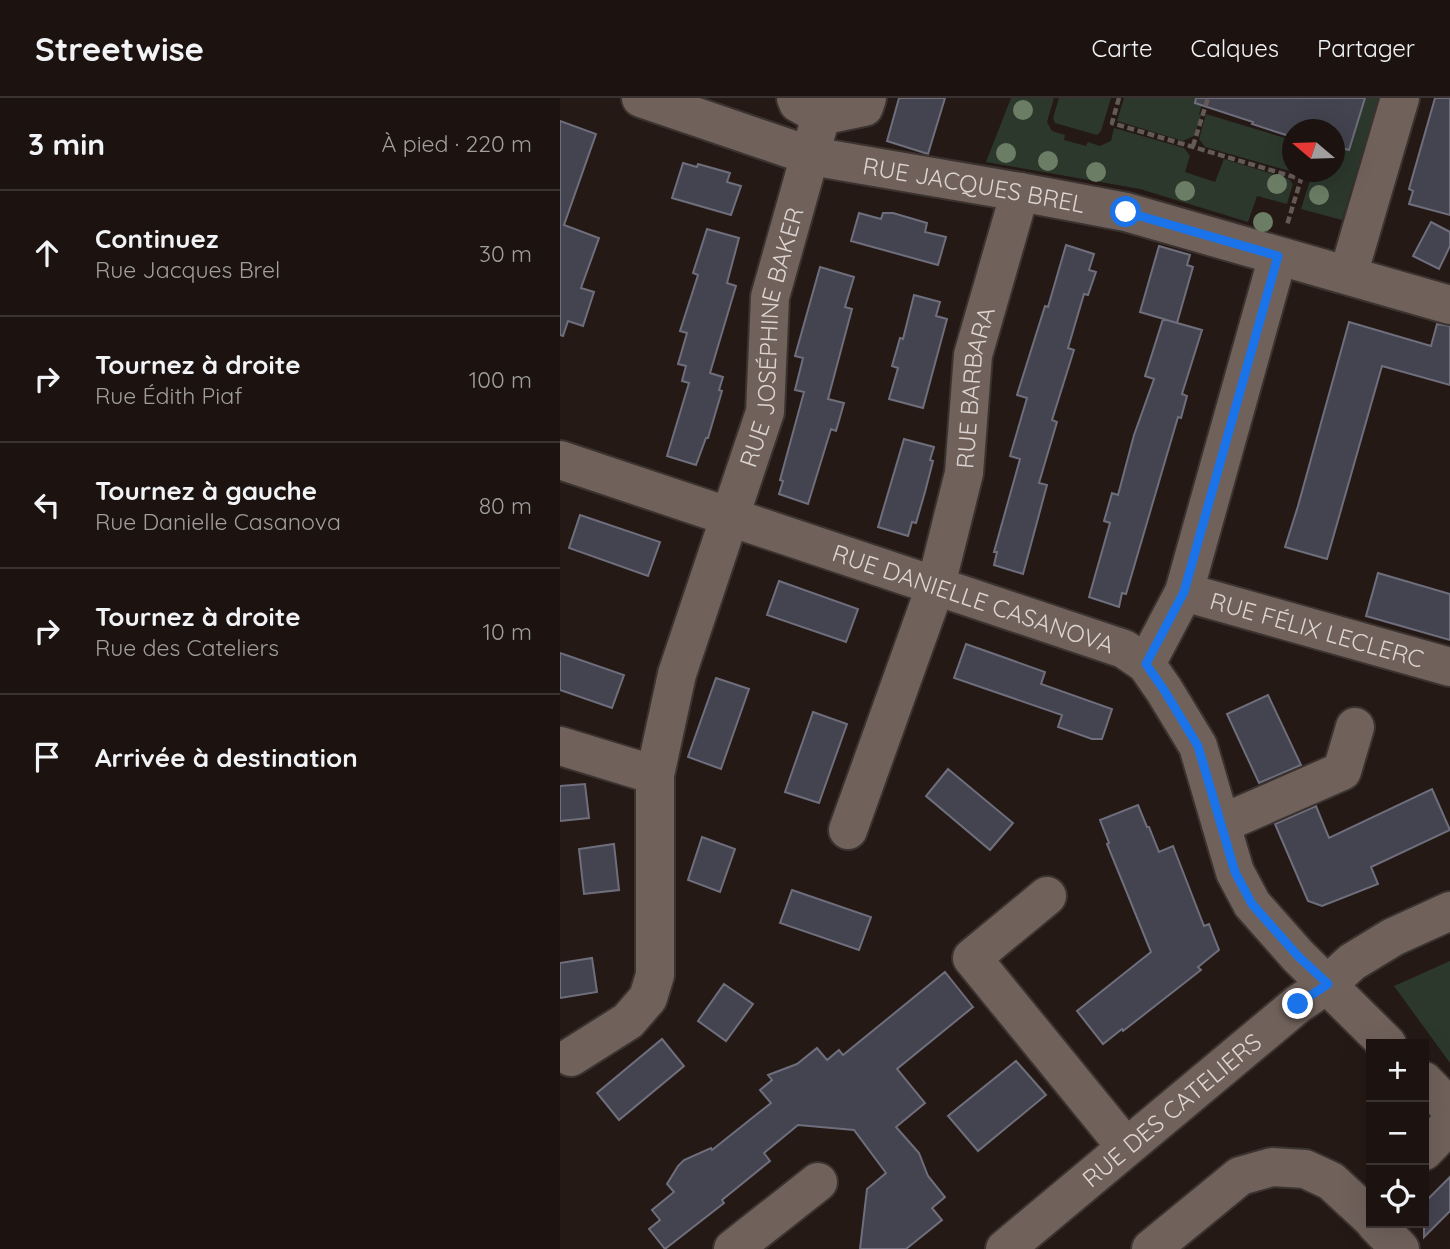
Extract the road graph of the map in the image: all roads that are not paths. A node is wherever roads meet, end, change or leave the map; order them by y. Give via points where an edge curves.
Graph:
1 (641, 98) edge
2 (867, 98) edge
3 (1400, 98) edge
4 (808, 107) edge
5 (811, 156) junction
6 (1020, 192) junction
7 (1278, 256) junction
8 (1348, 275) junction
9 (1450, 305) edge
10 (560, 460) edge
11 (731, 517) junction
12 (936, 585) junction
13 (1184, 592) junction
14 (1146, 664) junction
15 (1450, 667) edge
16 (1355, 727) dead end
17 (560, 746) edge
18 (655, 775) junction
19 (1221, 824) junction
20 (848, 830) dead end
21 (1047, 896) dead end
22 (1450, 911) edge
23 (1328, 984) junction
24 (1382, 1039) edge
25 (571, 1057) dead end
26 (1429, 1086) edge
27 (1450, 1108) edge
28 (1450, 1124) edge
29 (1429, 1146) edge
30 (1126, 1147) junction
31 (818, 1182) dead end
32 (1366, 1213) edge
33 (1381, 1228) edge
34 (747, 1245) edge
35 (1005, 1249) edge
36 (1151, 1249) edge
37 (1400, 1249) edge

1 - 5 street, RUE JACQUES BREL
2 - 4 street via 864,107
3 - 8 street
4 - 5 street, RUE JOSÉPHINE BAKER
5 - 6 street, RUE JACQUES BREL
5 - 11 street, RUE JOSÉPHINE BAKER via 770,297 765,412
6 - 7 street, RUE JACQUES BREL via 1126,212
6 - 12 street, RUE BARBARA via 972,355 964,473
7 - 8 street, RUE JACQUES BREL
7 - 13 street
8 - 9 street, RUE JACQUES BREL
10 - 11 street, RUE DANIELLE CASANOVA
11 - 12 street, RUE DANIELLE CASANOVA
11 - 18 street, RUE JOSÉPHINE BAKER via 677,674
12 - 14 street, RUE DANIELLE CASANOVA via 1124,649
12 - 20 street, RUE BARBARA
13 - 14 street
13 - 15 street, RUE FÉLIX LECLERC
14 - 19 street, RUE DANIELLE CASANOVA via 1198,746
16 - 19 street via 1342,771
17 - 18 street
18 - 25 street, RUE JOSÉPHINE BAKER via 655,975 648,998 628,1021
19 - 23 street, RUE DANIELLE CASANOVA via 1235,872 1252,904
21 - 30 street via 972,958
22 - 23 street, RUE DES CATELIERS via 1393,937 1352,962
23 - 24 street, RUE DANIELLE CASANOVA
23 - 30 street, RUE DES CATELIERS
26 - 27 street
28 - 29 street
30 - 35 street, RUE DES CATELIERS
31 - 34 street
32 - 36 street via 1331,1181 1305,1169 1272,1167 1240,1176
33 - 37 street

